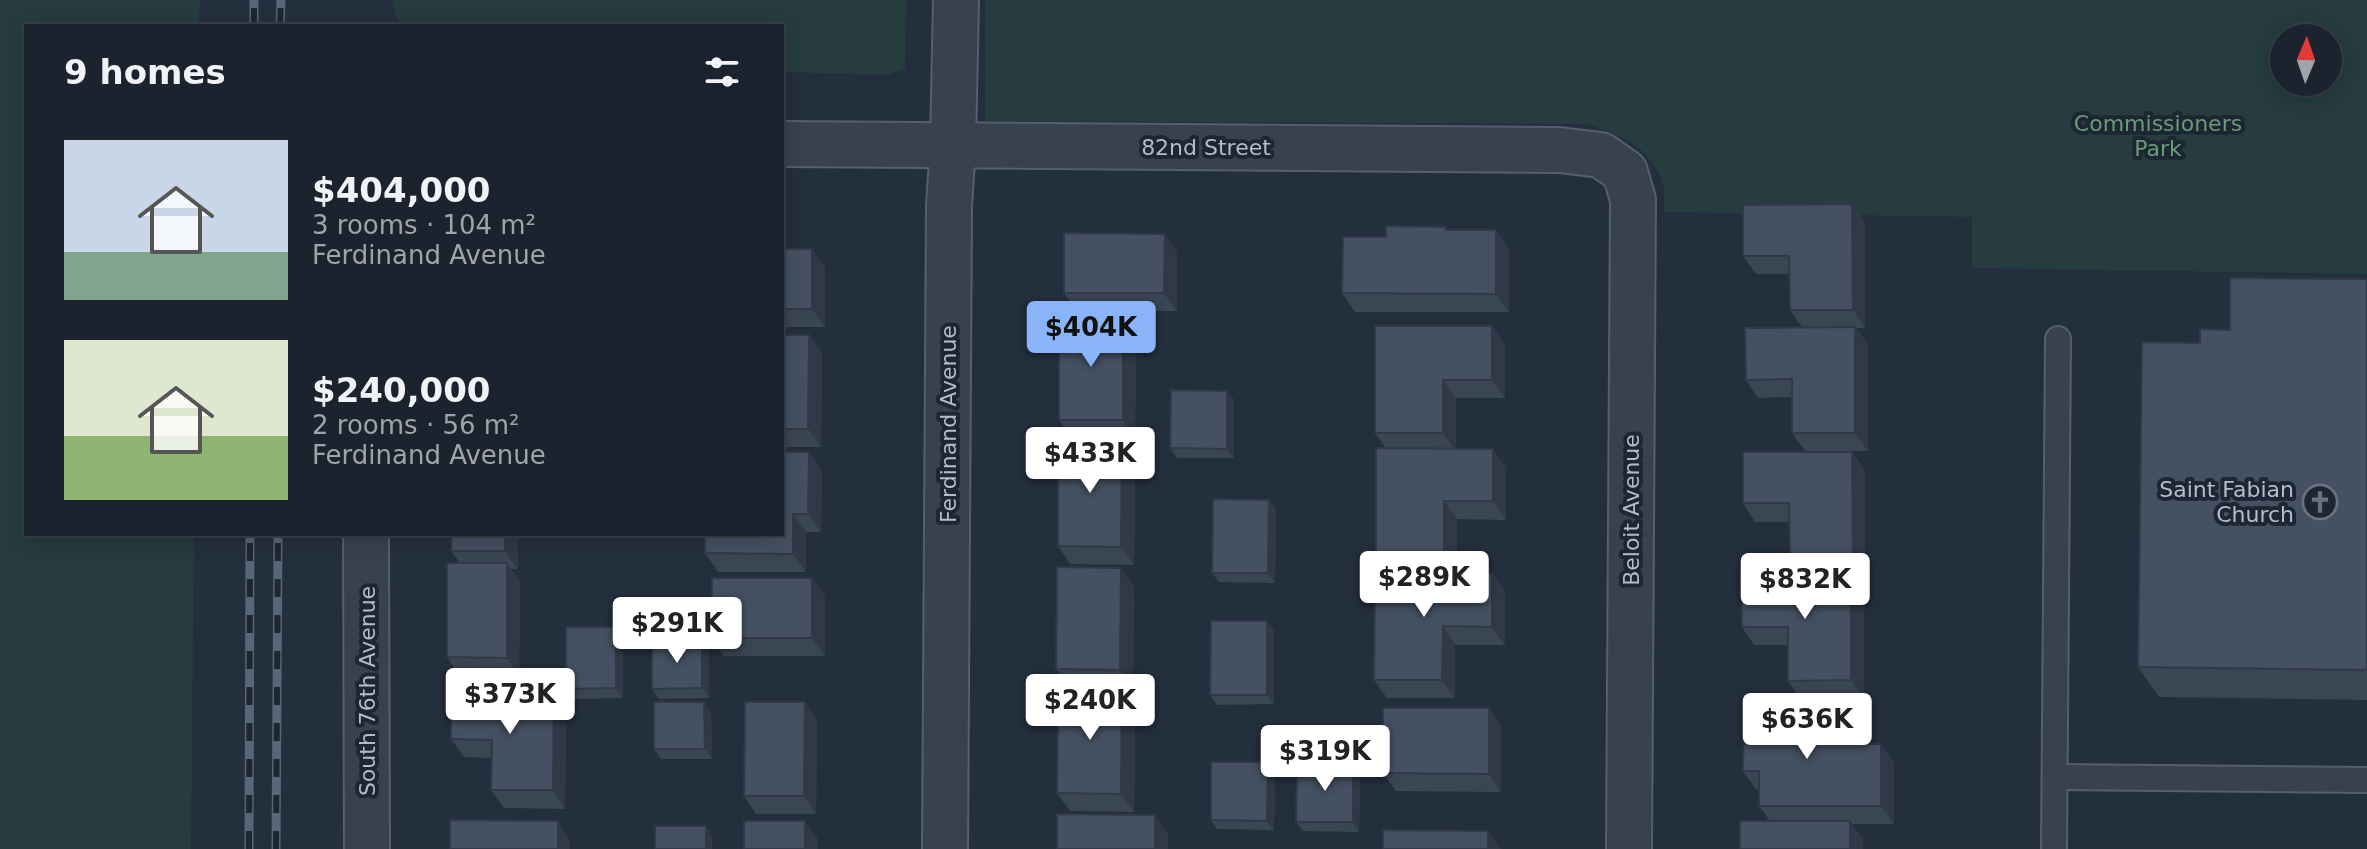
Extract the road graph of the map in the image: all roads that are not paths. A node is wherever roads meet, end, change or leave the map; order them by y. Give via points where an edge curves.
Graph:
1 (956, 0) edge
2 (784, 144) edge
3 (953, 145) junction
4 (1625, 172) joint
5 (2058, 339) dead end
6 (366, 536) edge
7 (2055, 777) junction
8 (2367, 780) edge
9 (367, 849) edge
10 (945, 849) edge
11 (1629, 849) edge
12 (2054, 849) edge

1 - 3 street, Ferdinand Avenue
2 - 3 street, 82nd Street
3 - 4 street, 82nd Street via 1559,150 1601,155
3 - 10 street, Ferdinand Avenue
4 - 11 street, Beloit Avenue via 1633,200
5 - 7 lane
6 - 9 street, South 76th Avenue
7 - 8 lane
7 - 12 lane

